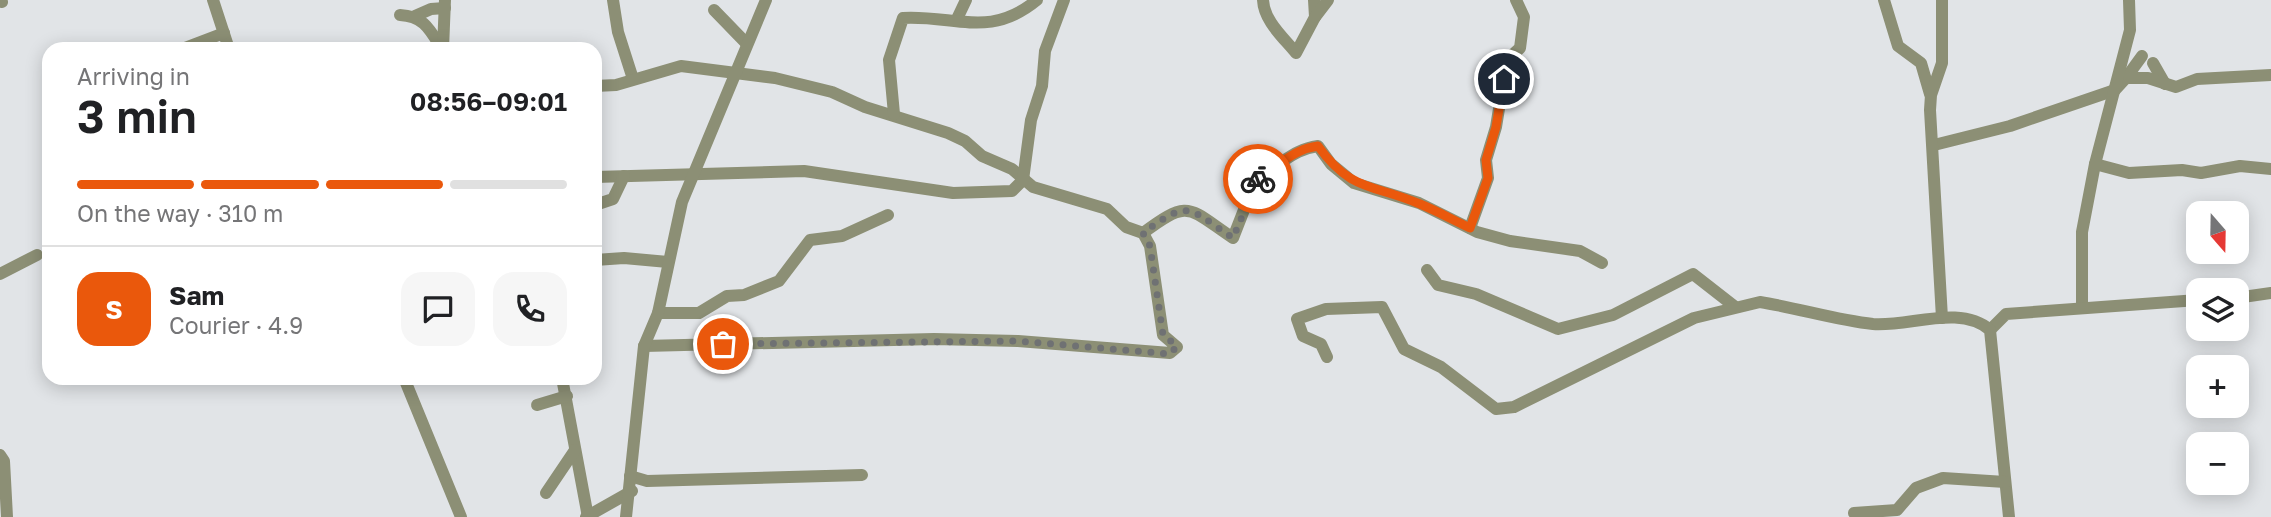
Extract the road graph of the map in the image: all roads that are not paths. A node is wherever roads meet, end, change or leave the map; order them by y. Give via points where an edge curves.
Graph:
1 (213, 0) edge
2 (613, 0) edge
3 (766, 0) edge
4 (966, 0) edge
5 (1037, 0) edge
6 (1064, 0) edge
7 (1263, 0) edge
8 (1314, 0) edge
9 (1328, 0) edge
10 (1516, 0) edge
11 (1884, 0) edge
12 (1942, 0) edge
13 (2129, 0) edge
14 (445, 4) edge
15 (714, 10) dead end
16 (400, 15) dead end
17 (415, 16) junction
18 (1315, 18) junction
19 (956, 21) junction
20 (224, 33) junction
21 (200, 42) edge
22 (227, 42) edge
23 (438, 42) edge
24 (443, 42) edge
25 (747, 44) junction
26 (735, 73) junction
27 (2271, 75) edge
28 (2126, 78) junction
29 (633, 79) junction
30 (2165, 84) junction
31 (602, 86) edge
32 (2116, 90) junction
33 (1931, 98) junction
34 (894, 114) junction
35 (1934, 145) junction
36 (2095, 164) junction
37 (2271, 169) edge
38 (663, 174) junction
39 (624, 176) junction
40 (692, 176) junction
41 (602, 177) edge
42 (1023, 180) junction
43 (682, 202) junction
44 (602, 203) edge
45 (888, 215) dead end
46 (1470, 228) junction
47 (1143, 233) junction
48 (37, 254) dead end
49 (602, 260) edge
50 (668, 262) junction
51 (1602, 262) dead end
52 (1427, 270) dead end
53 (0, 274) edge
54 (2271, 293) edge
55 (2249, 296) edge
56 (2186, 301) edge
57 (1734, 306) junction
58 (2082, 306) junction
59 (658, 313) junction
60 (1942, 318) junction
61 (1990, 330) junction
62 (644, 346) junction
63 (1327, 357) dead end
64 (407, 385) edge
65 (564, 385) edge
66 (568, 397) junction
67 (537, 405) dead end
68 (575, 450) junction
69 (0, 455) edge
70 (862, 475) dead end
71 (630, 476) junction
72 (647, 481) junction
73 (2005, 482) junction
74 (546, 492) dead end
75 (628, 492) junction
76 (1854, 513) dead end
77 (7, 517) edge
78 (461, 517) edge
79 (587, 517) edge
80 (626, 517) edge
81 (2009, 517) edge

1 - 20 street
2 - 29 street
3 - 25 street
4 - 19 street
5 - 19 street via 1008,18 970,24
6 - 42 street via 1045,51
7 - 18 street via 1272,24 1296,53
8 - 18 street
9 - 18 street
10 - 46 street via 1524,17 1520,48 1507,60 1486,160 1488,178
11 - 33 street via 1898,46 1921,63
12 - 33 street via 1942,63
13 - 32 street via 2130,30
14 - 17 street
14 - 24 street
15 - 25 street
16 - 17 street
17 - 23 street
19 - 34 street via 903,18 889,60
20 - 21 street
20 - 22 street
25 - 26 street
26 - 29 street via 673,66
26 - 34 street via 812,87
26 - 40 street
27 - 30 street via 2197,79 2176,87
28 - 30 street
28 - 30 street via 2148,59
28 - 32 street
29 - 31 street
32 - 35 street via 2010,126
32 - 36 street
33 - 35 street
34 - 42 street via 965,141
35 - 60 street
36 - 37 street via 2129,173 2201,173 2240,166
36 - 58 street via 2082,232
38 - 39 street
38 - 40 street
38 - 43 street via 677,185
39 - 41 street
39 - 44 street via 613,199
40 - 42 street via 823,172 970,193 1012,191
40 - 43 street
42 - 47 street via 1107,209 1126,227
43 - 50 street
45 - 59 street via 842,236 810,240 779,281 744,295 727,296 699,313
46 - 47 street via 1419,203 1354,183 1318,146 1287,154 1276,168 1258,174 1233,238 1184,208
46 - 51 street via 1510,241 1580,251
47 - 62 street via 1150,246 1163,335 1177,346 1170,354 958,340
48 - 53 street
49 - 50 street
50 - 59 street
52 - 57 street via 1438,285 1476,294 1558,329 1613,315 1693,274
54 - 55 street
56 - 58 street
57 - 60 street via 1760,302 1874,324
57 - 63 street via 1694,318 1514,407 1496,409 1441,367 1404,349 1382,307 1326,309 1297,319 1303,336 1321,344
58 - 61 street via 2006,314
59 - 62 street
60 - 61 street via 1980,322
61 - 73 street
62 - 71 street
64 - 78 street
65 - 66 street
66 - 67 street
66 - 68 street
68 - 74 street
68 - 79 street
69 - 77 street
70 - 72 street
71 - 72 street
71 - 75 street
72 - 75 street
73 - 76 street via 1943,478 1916,488 1897,510
73 - 81 street
75 - 79 street
75 - 80 street

